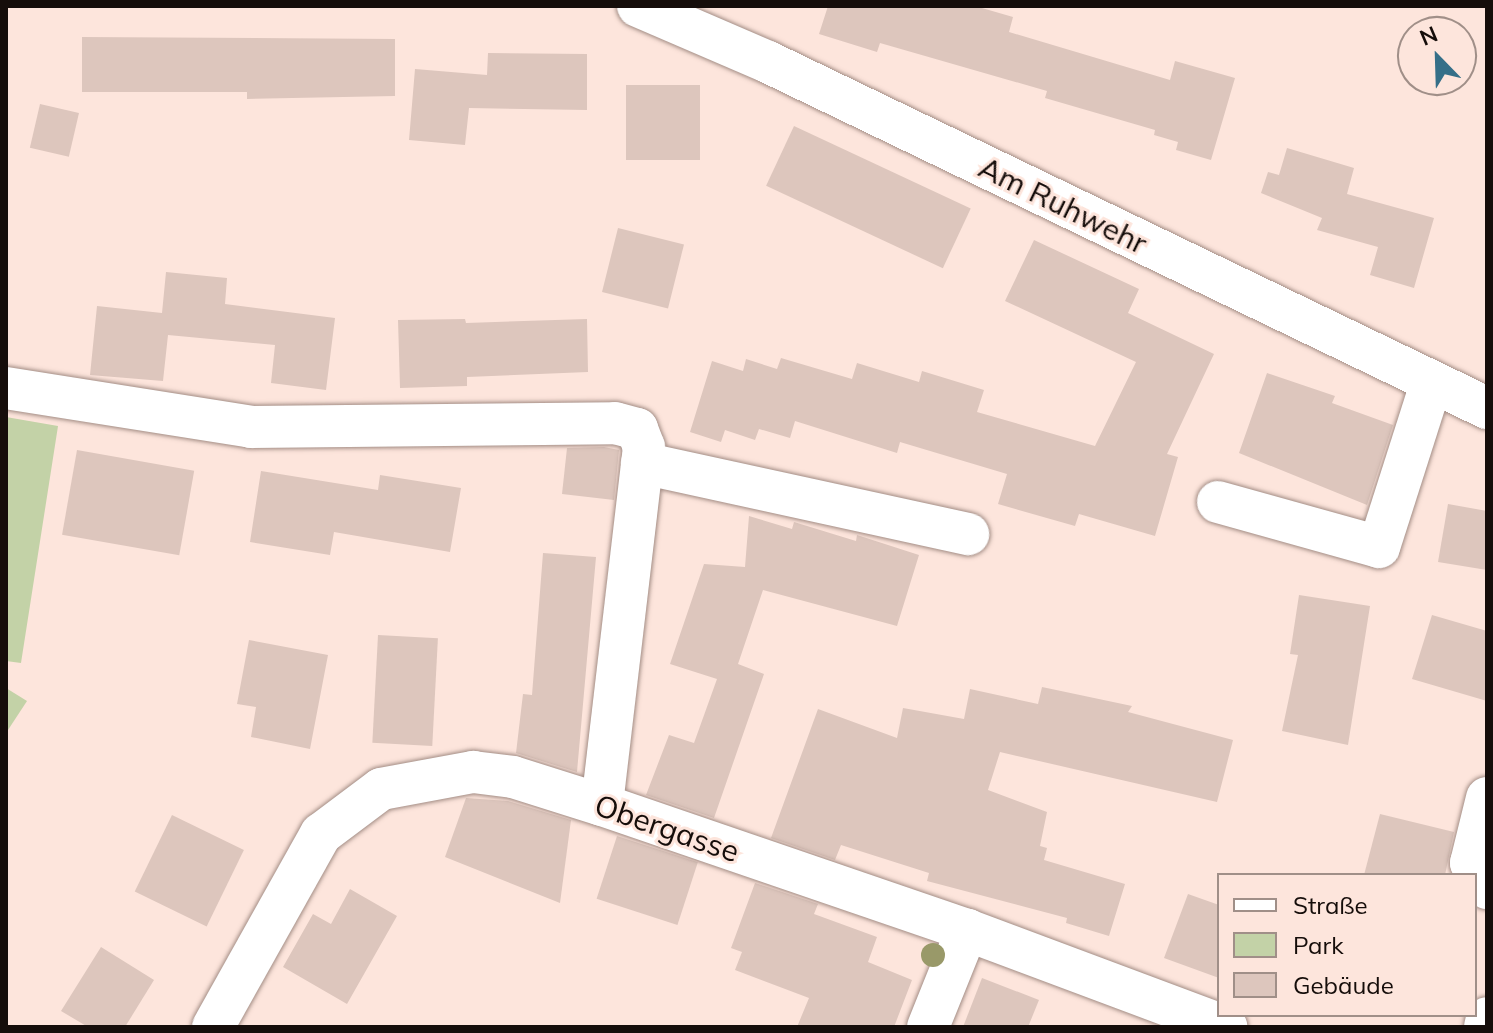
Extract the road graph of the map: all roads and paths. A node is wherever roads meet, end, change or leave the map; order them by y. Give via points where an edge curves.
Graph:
1 (638, 6) edge
2 (1431, 384) junction
3 (6, 388) edge
4 (1487, 408) edge
5 (642, 463) junction
6 (1218, 502) dead end
7 (968, 534) dead end
8 (1487, 798) edge
9 (602, 805) junction
10 (1487, 888) edge
11 (967, 930) junction
12 (1487, 1018) edge
13 (213, 1027) edge
14 (928, 1027) edge
15 (1226, 1027) edge
16 (1485, 1027) edge

1 - 2 street, Am Ruhwehr via 768,62
2 - 4 street, Am Ruhwehr
2 - 6 street via 1379,547
3 - 5 street via 280,429 615,423 637,429 644,447
5 - 7 street
5 - 9 street
8 - 10 street via 1471,863
9 - 11 street, Obergasse
9 - 13 street, Obergasse via 513,777 473,772 381,789 321,834
11 - 14 street
11 - 15 street, Obergasse
12 - 16 street

